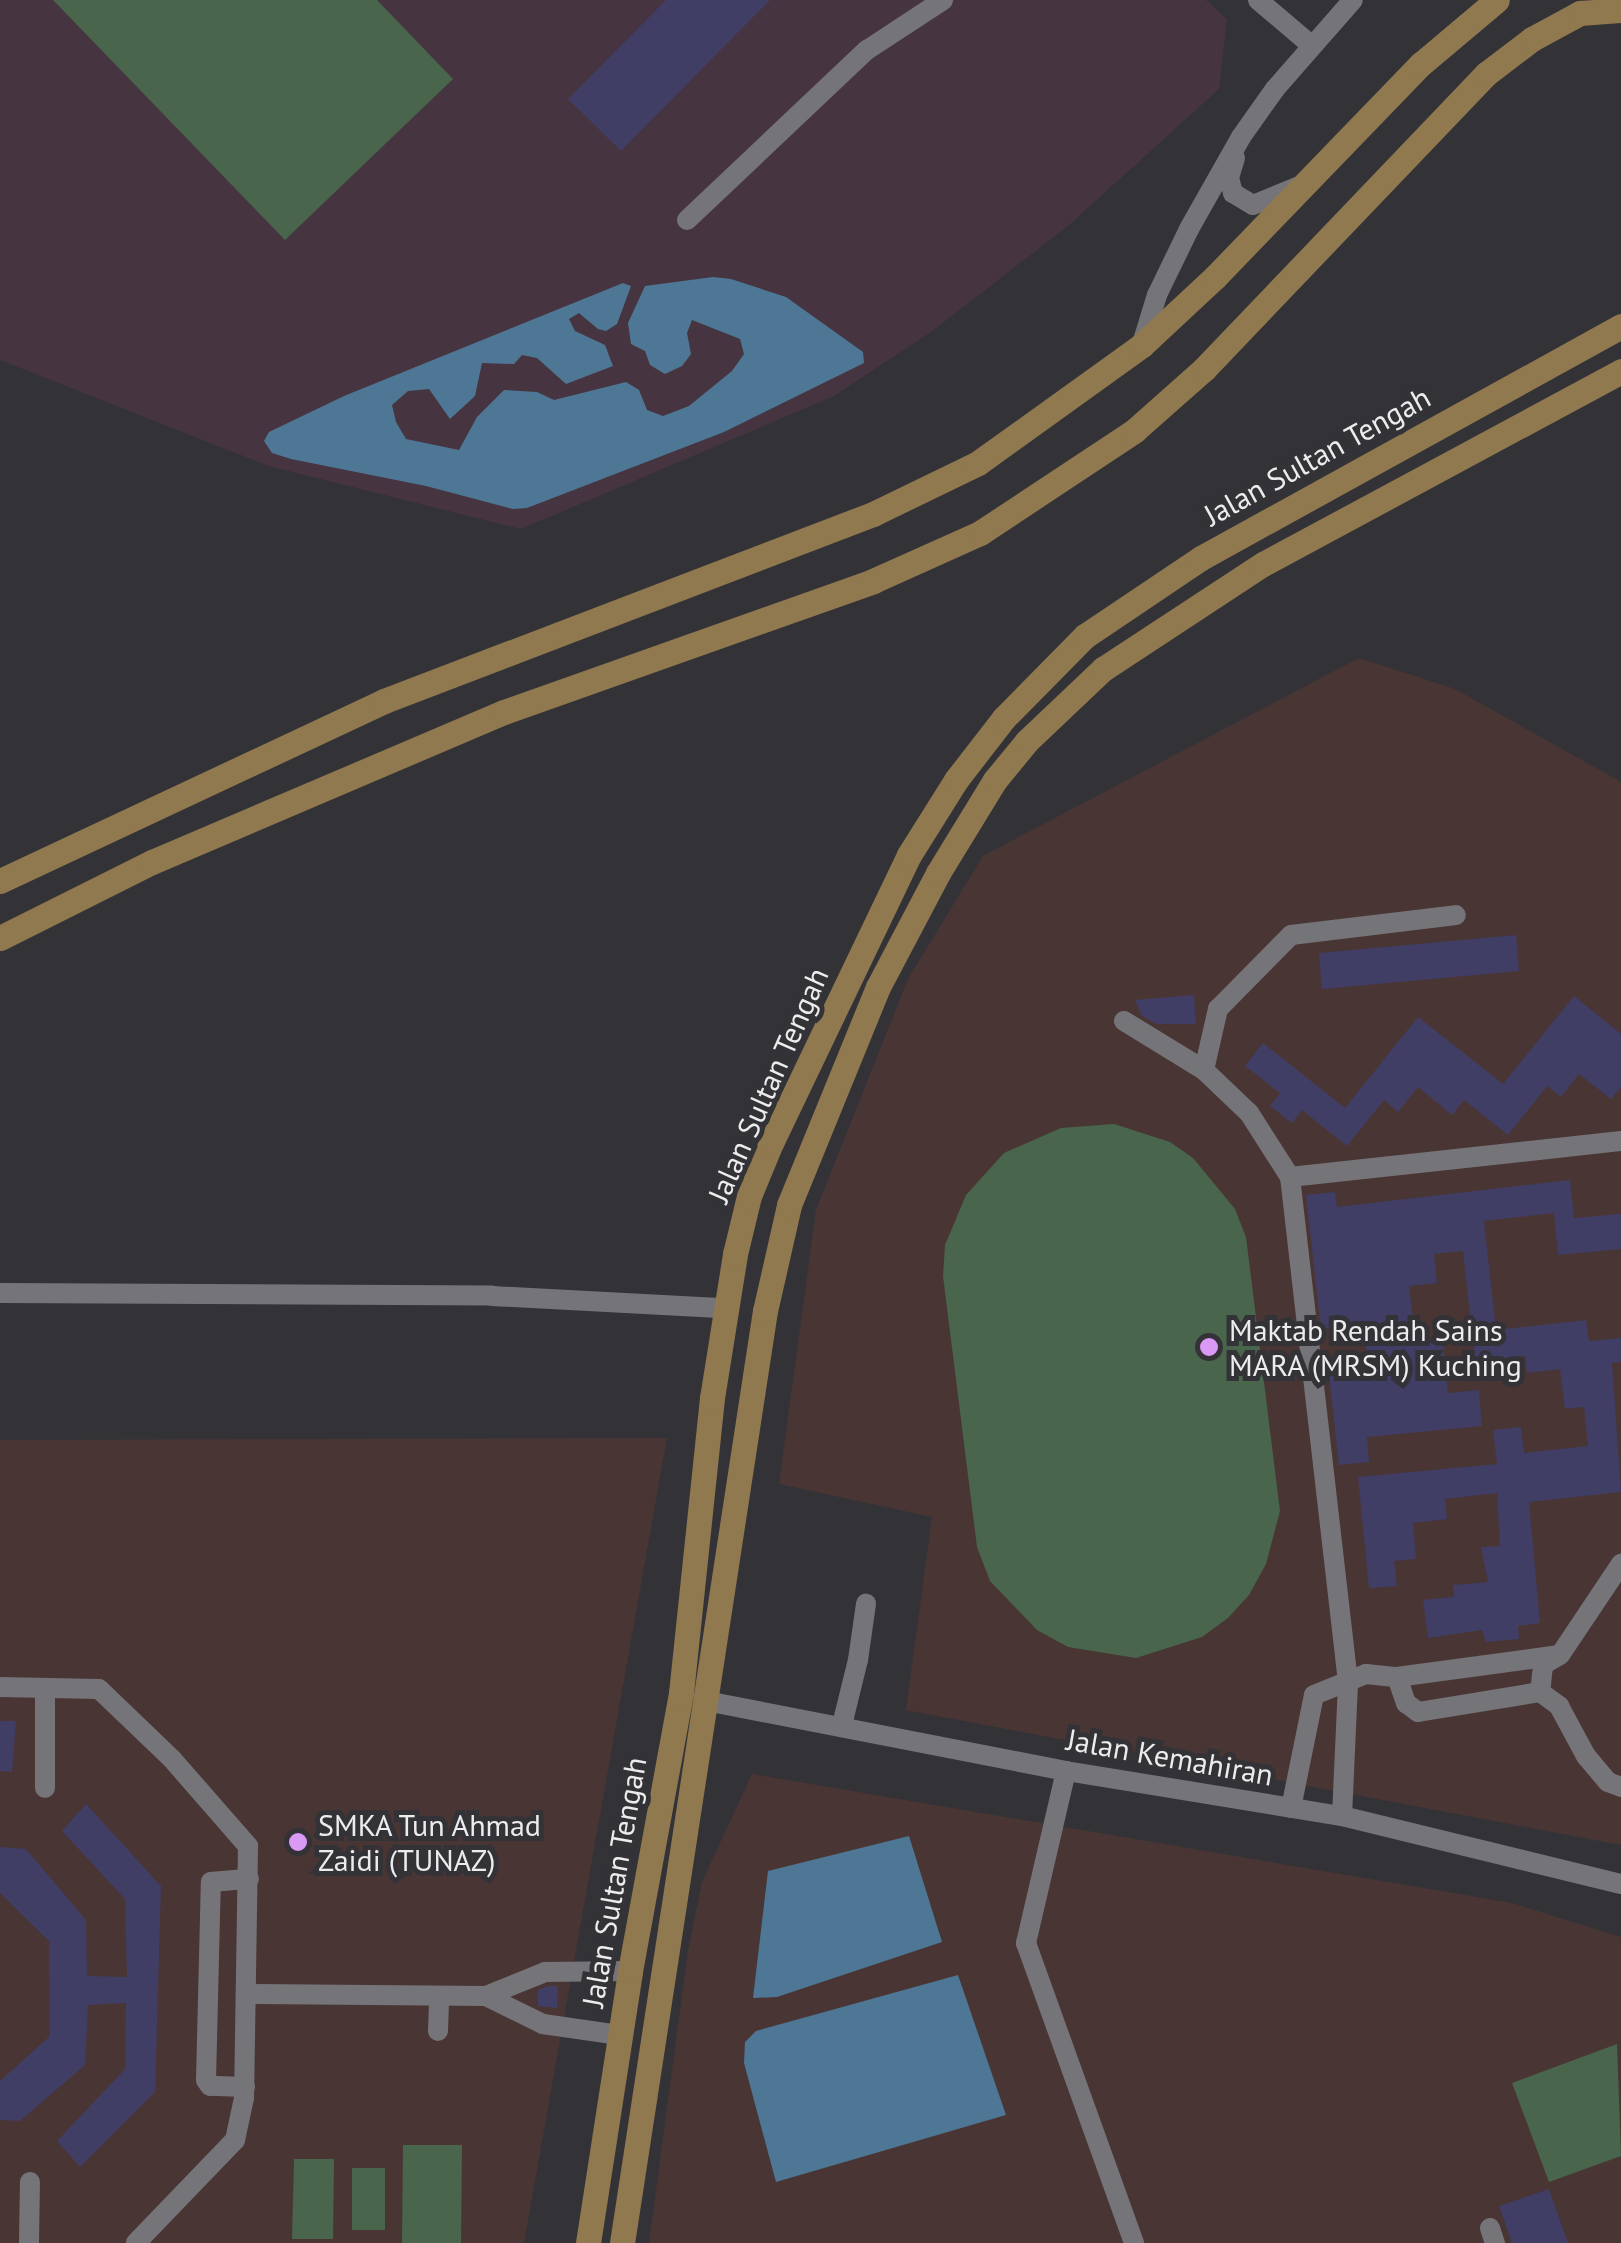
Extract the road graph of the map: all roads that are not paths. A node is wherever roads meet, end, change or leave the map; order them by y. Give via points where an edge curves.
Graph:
1 (944, 0) edge
2 (1258, 0) edge
3 (1353, 0) edge
4 (1496, 0) edge
5 (1621, 10) edge
6 (1311, 45) junction
7 (1240, 137) junction
8 (1297, 187) junction
9 (687, 220) dead end
10 (1621, 326) edge
11 (1142, 344) junction
12 (1621, 371) edge
13 (0, 881) edge
14 (1456, 915) dead end
15 (0, 938) edge
16 (1124, 1021) dead end
17 (1204, 1070) junction
18 (1621, 1142) edge
19 (1290, 1177) junction
20 (0, 1293) edge
21 (724, 1308) junction
22 (1621, 1564) edge
23 (866, 1604) dead end
24 (1560, 1655) junction
25 (1396, 1676) junction
26 (1348, 1682) junction
27 (0, 1688) edge
28 (45, 1688) junction
29 (1540, 1692) junction
30 (706, 1700) junction
31 (842, 1724) junction
32 (1066, 1771) junction
33 (1621, 1787) edge
34 (45, 1788) dead end
35 (1290, 1808) junction
36 (1342, 1816) junction
37 (249, 1879) junction
38 (1621, 1884) edge
39 (630, 1971) junction
40 (248, 1994) junction
41 (440, 1996) junction
42 (486, 1996) junction
43 (438, 2031) dead end
44 (619, 2035) junction
45 (244, 2087) junction
46 (30, 2182) dead end
47 (28, 2243) edge
48 (136, 2243) edge
49 (588, 2243) edge
50 (622, 2243) edge
51 (1134, 2243) edge

1 - 9 street via 867,50
2 - 6 street
3 - 6 street
4 - 8 main road
5 - 15 main road via 1580,13 1486,74 1204,369 1134,430 980,532 873,581 504,712 152,862
6 - 7 street
7 - 8 street via 1229,178 1232,193 1253,205
7 - 11 street via 1180,246
8 - 11 main road via 1215,278
10 - 21 main road, Jalan Sultan Tengah via 1144,592 1085,636 1004,718 909,855 786,1110 749,1196
11 - 13 main road via 978,462 873,514 384,701
12 - 30 main road, Jalan Sultan Tengah via 1201,601 1103,669 995,780 878,987 789,1205 765,1311
14 - 17 street via 1291,935 1218,1009
16 - 17 street
17 - 19 street via 1248,1114
18 - 19 street
19 - 26 street
20 - 21 street via 492,1296
21 - 39 main road, Jalan Sultan Tengah via 681,1693
22 - 24 street
23 - 31 street
24 - 25 street
24 - 29 street via 1543,1666
25 - 26 street via 1366,1674
25 - 29 street via 1406,1703 1418,1712
26 - 35 street via 1314,1695
26 - 36 street
27 - 28 street
28 - 34 street
28 - 37 street via 99,1689 172,1758 248,1846
29 - 33 street via 1559,1706 1608,1782
30 - 31 street, Jalan Kemahiran
30 - 50 main road, Jalan Sultan Tengah
31 - 32 street, Jalan Kemahiran
32 - 35 street, Jalan Kemahiran
32 - 51 street via 1026,1943
35 - 36 street, Jalan Kemahiran
36 - 38 street, Jalan Kemahiran
37 - 40 street
37 - 45 street via 212,1882 206,2080 210,2086
39 - 42 street via 544,1972
39 - 44 main road, Jalan Sultan Tengah
40 - 41 street
40 - 45 street
41 - 42 street
41 - 43 street
42 - 44 street via 542,2024
44 - 49 main road, Jalan Sultan Tengah
45 - 48 street via 235,2140
46 - 47 street

